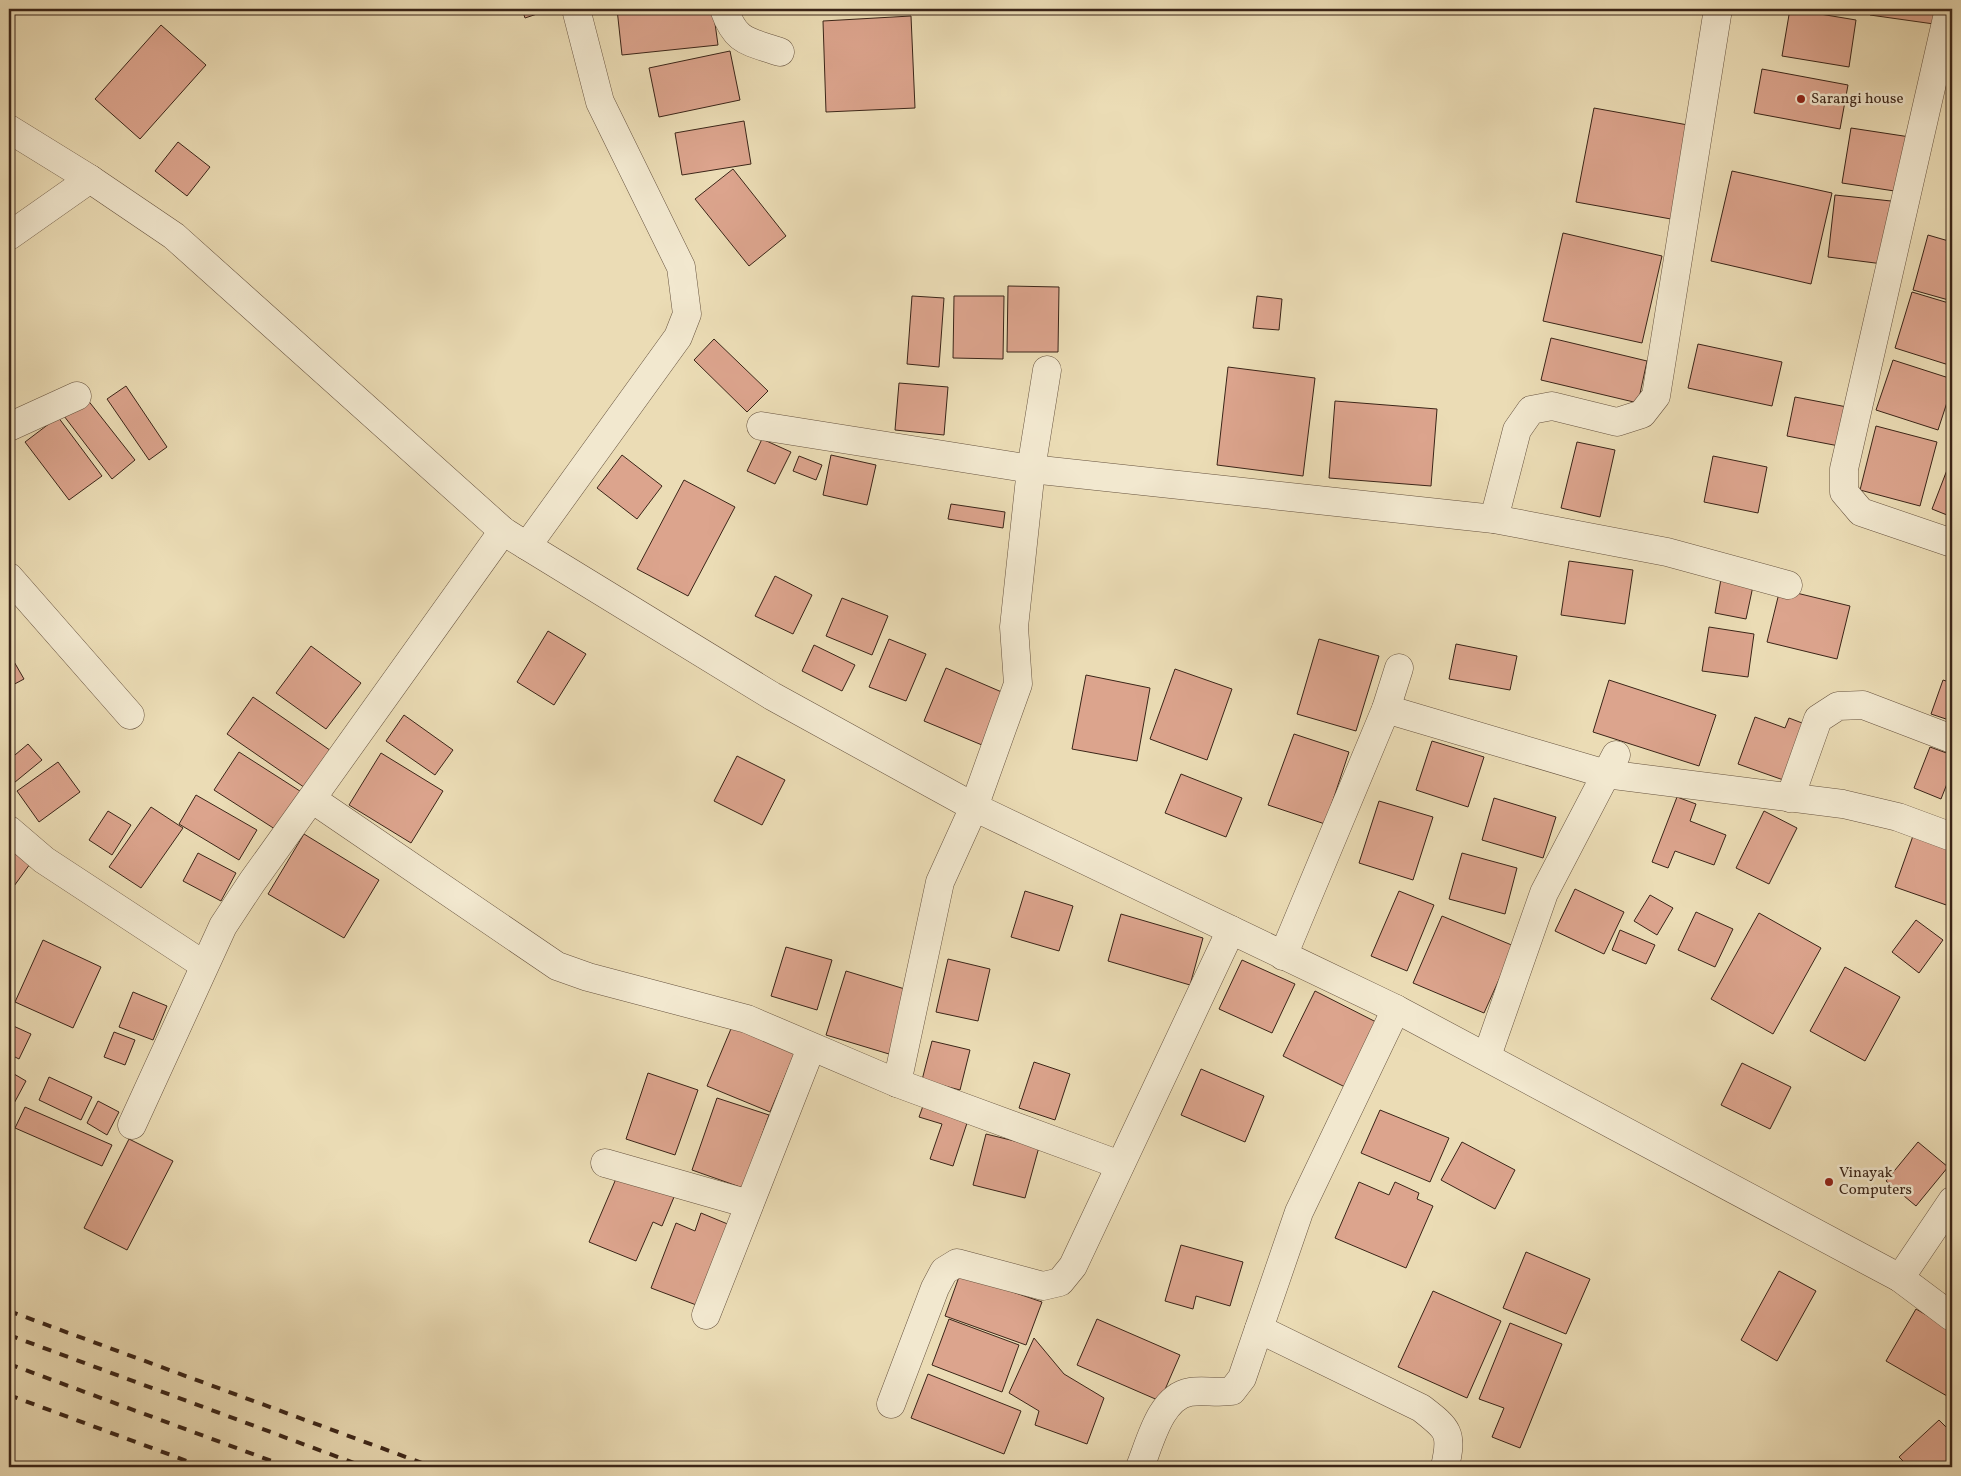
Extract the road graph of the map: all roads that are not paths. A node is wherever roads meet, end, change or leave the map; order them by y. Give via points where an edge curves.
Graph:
1 (576, 9) edge
2 (724, 9) edge
3 (1718, 9) edge
4 (1949, 9) edge
5 (780, 52) dead end
6 (9, 130) edge
7 (90, 179) junction
8 (9, 236) edge
9 (1047, 370) dead end
10 (78, 396) dead end
11 (761, 426) dead end
12 (9, 427) edge
13 (1031, 469) junction
14 (1494, 519) junction
15 (504, 531) junction
16 (1952, 543) edge
17 (527, 546) junction
18 (9, 578) edge
19 (1788, 585) dead end
20 (1399, 668) dead end
21 (1386, 710) junction
22 (130, 715) dead end
23 (1952, 739) edge
24 (1611, 765) junction
25 (1790, 798) junction
26 (312, 799) junction
27 (974, 807) junction
28 (9, 830) edge
29 (1952, 837) edge
30 (1231, 930) junction
31 (1283, 956) junction
32 (204, 965) junction
33 (1396, 1008) junction
34 (811, 1048) junction
35 (1486, 1056) junction
36 (897, 1083) junction
37 (132, 1125) dead end
38 (605, 1163) dead end
39 (1120, 1165) junction
40 (1952, 1201) edge
41 (749, 1204) junction
42 (1900, 1278) junction
43 (706, 1315) dead end
44 (1952, 1318) edge
45 (1260, 1329) junction
46 (891, 1404) dead end
47 (1140, 1467) edge
48 (1445, 1467) edge

1 - 17 street via 600,102 681,267 687,314 678,337
2 - 5 street via 730,26 741,39
3 - 14 street via 1656,396 1642,414 1617,422 1552,406 1531,410 1517,430
4 - 16 street via 1844,469 1844,492 1861,512
6 - 7 street
7 - 8 street
7 - 15 street via 174,236
9 - 13 street
10 - 12 street
11 - 13 street
13 - 14 street
13 - 27 street via 1014,627 1018,684
14 - 19 street via 1667,552
15 - 17 street
15 - 26 street
17 - 27 street via 772,696
18 - 22 street
20 - 21 street
21 - 24 street
21 - 31 street
23 - 25 street via 1864,705 1838,706 1818,719
24 - 25 street
24 - 35 street via 1544,893
25 - 29 street via 1852,806 1898,817
26 - 32 street via 237,904
26 - 34 street via 557,966 747,1019
27 - 30 street
27 - 36 street via 940,882
28 - 32 street via 44,860
30 - 31 street
30 - 39 street
31 - 33 street
32 - 37 street
33 - 35 street
33 - 45 street via 1299,1212
34 - 36 street
34 - 41 street
35 - 42 street
36 - 39 street
38 - 41 street
39 - 46 street via 1073,1266 1060,1282 1043,1286 957,1264 944,1270
40 - 42 street
41 - 43 street
42 - 44 street
45 - 47 street via 1242,1378 1232,1391 1215,1394 1190,1392 1176,1397 1165,1410
45 - 48 street via 1421,1408 1445,1427 1450,1446

